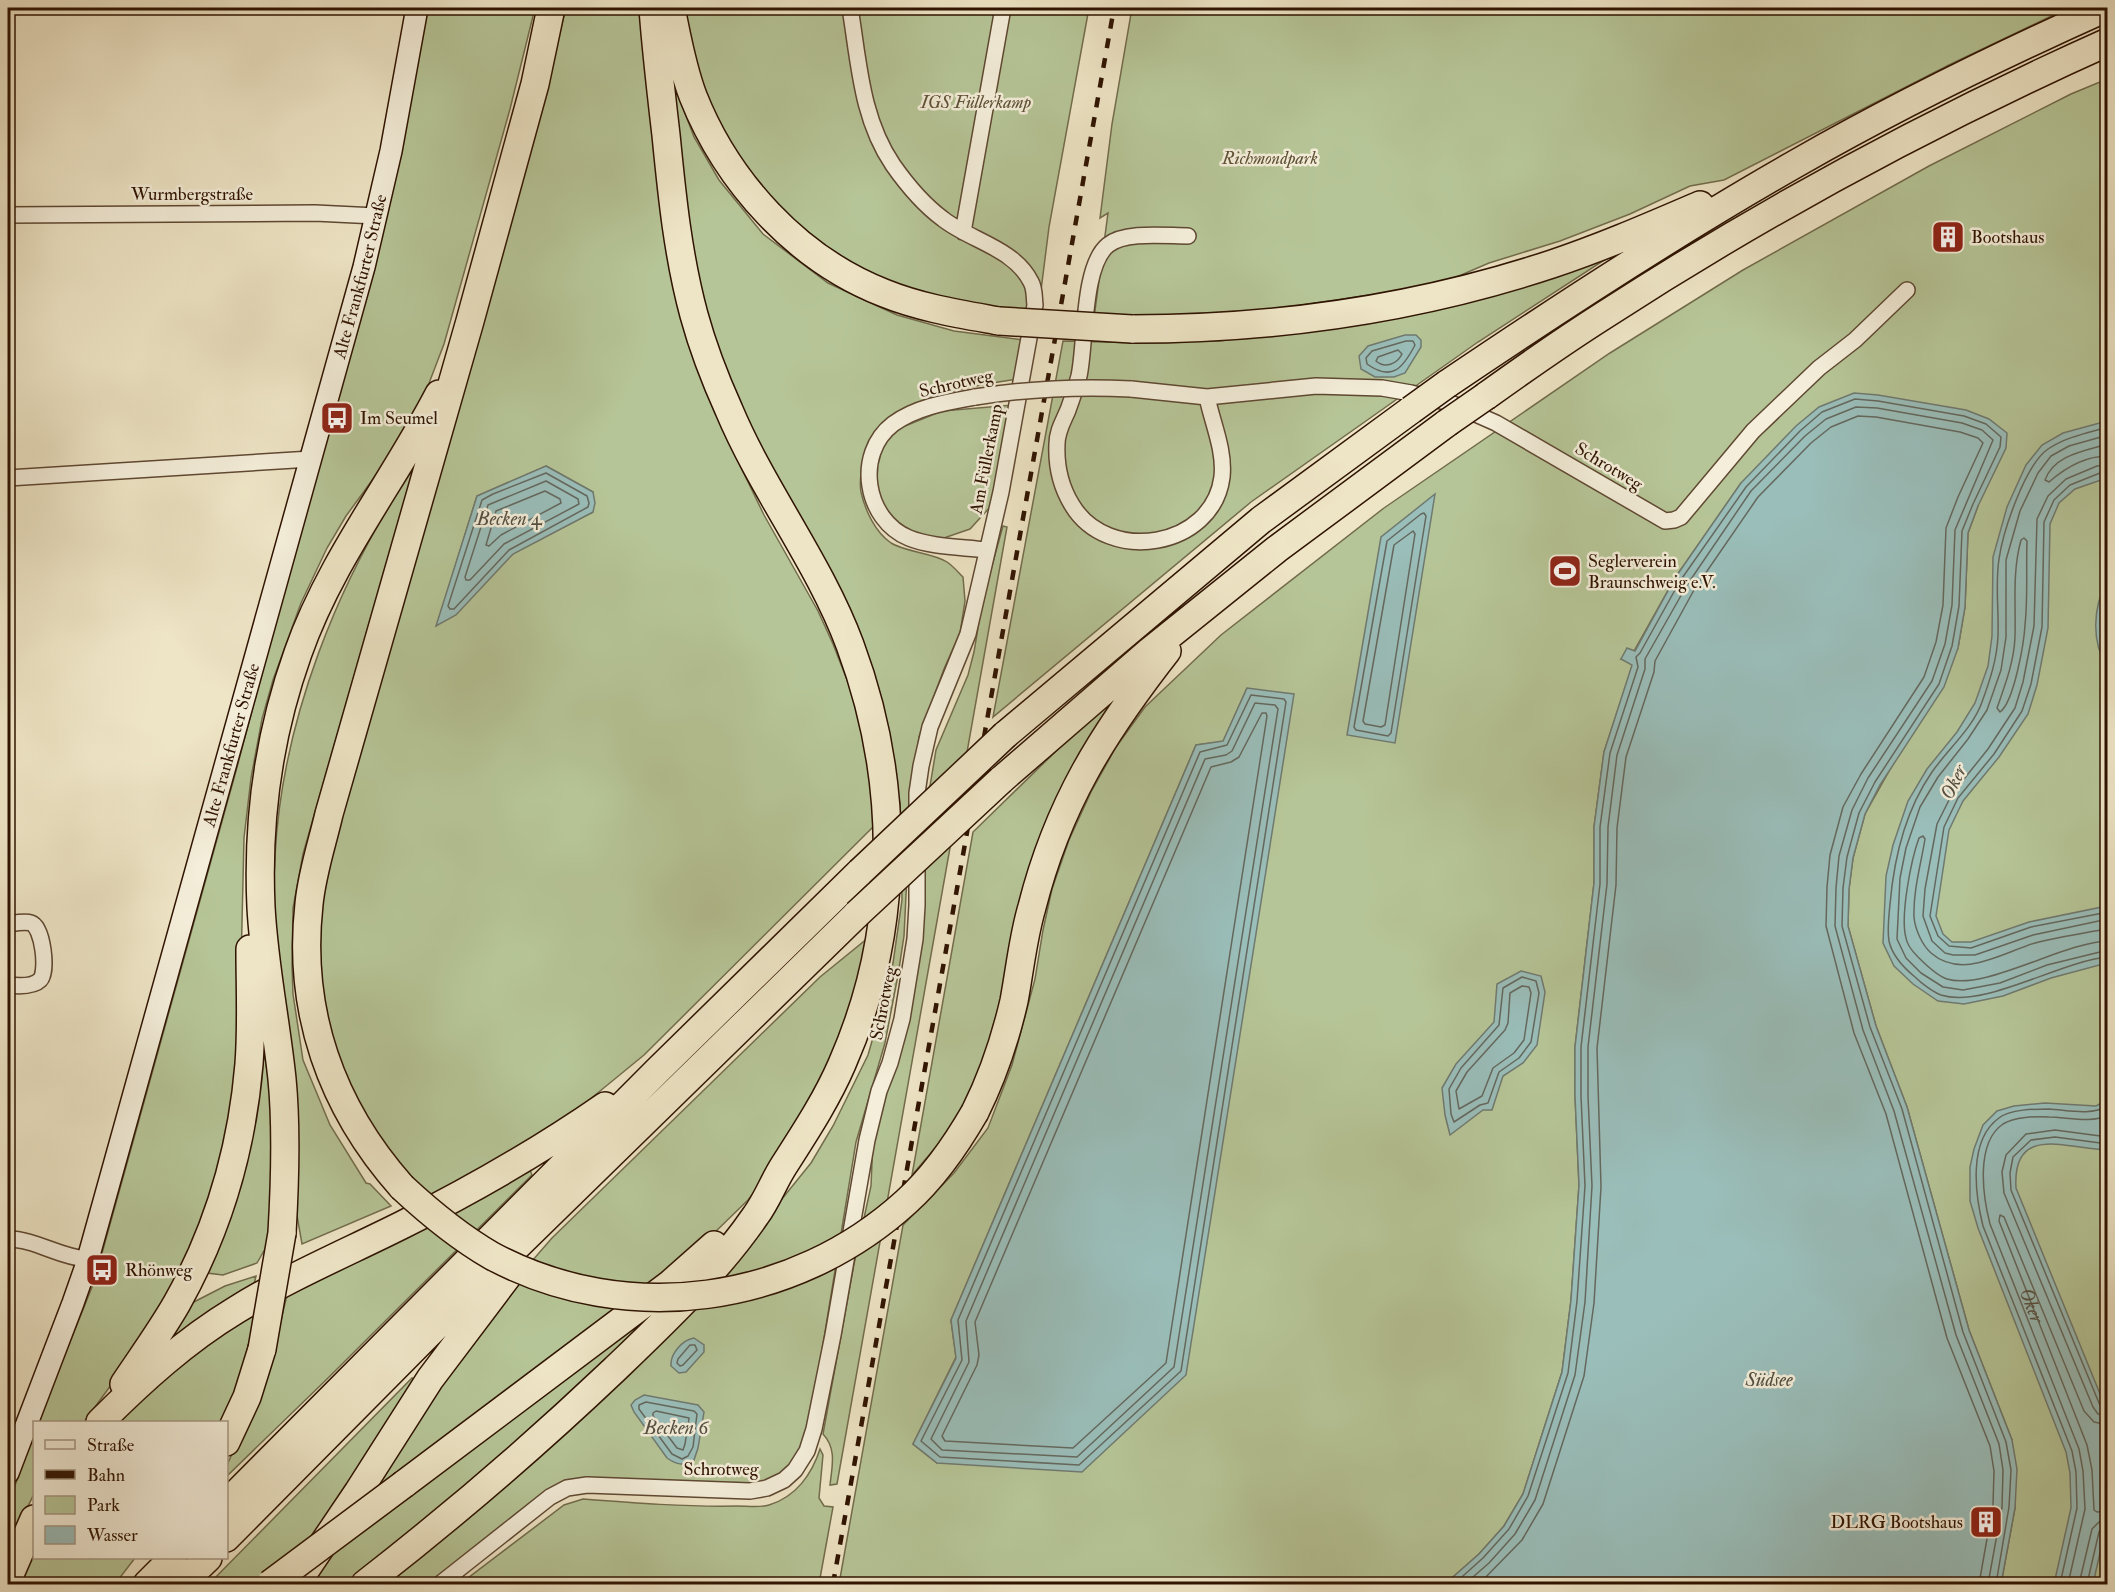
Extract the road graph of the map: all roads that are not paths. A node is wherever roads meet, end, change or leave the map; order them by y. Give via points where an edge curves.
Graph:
1 (417, 8) edge
2 (551, 8) edge
3 (653, 8) edge
4 (671, 8) edge
5 (850, 8) edge
6 (1003, 8) edge
7 (2106, 8) edge
8 (2108, 42) edge
9 (1798, 163) junction
10 (8, 215) edge
11 (376, 216) junction
12 (963, 232) junction
13 (1188, 236) dead end
14 (1907, 290) dead end
15 (471, 321) junction
16 (1207, 397) junction
17 (311, 459) junction
18 (8, 478) edge
19 (986, 550) junction
20 (1196, 614) junction
21 (261, 870) junction
22 (8, 924) edge
23 (8, 986) edge
24 (658, 1070) junction
25 (780, 1172) junction
26 (586, 1176) junction
27 (8, 1239) edge
28 (86, 1259) junction
29 (101, 1421) edge
30 (101, 1421) edge
31 (228, 1438) edge
32 (8, 1473) edge
33 (228, 1502) edge
34 (33, 1522) edge
35 (228, 1536) edge
36 (153, 1559) edge
37 (171, 1559) edge
38 (206, 1559) edge
39 (8, 1579) edge
40 (134, 1584) edge
41 (147, 1584) edge
42 (182, 1584) edge
43 (270, 1584) edge
44 (296, 1584) edge
45 (365, 1584) edge
46 (440, 1584) edge

1 - 11 street, Alte Frankfurter Straße
2 - 15 highway via 535,84
3 - 25 highway via 677,238 694,317 739,432 834,606 849,642 873,719 886,793 886,892 868,991 837,1075
4 - 9 highway, bridge via 692,94 708,129 746,188 781,226 846,274 883,292 921,306 999,321 1199,329 1380,308 1554,264
5 - 12 street, Am Füllerkamp via 866,106 882,147 924,202
6 - 12 street
7 - 9 highway via 1916,100
8 - 20 highway, bridge via 2007,89 1815,190 1606,314 1356,489
9 - 24 highway, bridge via 1606,279 1447,384 1261,520 1005,735
10 - 11 street, Wurmbergstraße
11 - 17 street, Alte Frankfurter Straße
12 - 19 street, Am Füllerkamp via 1020,266 1033,284 1035,305 1001,492
13 - 16 street via 1117,240 1099,258 1086,309 1079,374 1058,431 1060,477 1079,515 1100,533 1140,542 1156,542 1196,522 1213,501 1222,477 1221,455
14 - 16 street, Schrotweg via 1753,431 1682,517 1674,520 1665,521 1653,515 1496,423 1433,398 1382,388 1316,386
15 - 20 highway, bridge via 313,876 307,927 308,978 326,1062 355,1125 385,1167 430,1213 468,1241 544,1278 589,1291 654,1298 710,1295 764,1284 833,1255 865,1236 908,1201 961,1137 1000,1054 1031,908 1063,815 1088,764 1112,725
15 - 21 highway via 420,428 340,560 310,620 270,757
16 - 19 street, Schrotweg, bridge via 1097,387 1035,389 931,406 892,425 875,448 868,476 873,500 889,524 908,538
17 - 18 street
17 - 28 street, Alte Frankfurter Straße
19 - 46 street, Schrotweg via 968,634 930,727 921,766 915,927 902,1019 871,1120 833,1335 807,1451 784,1480 750,1491 587,1485 567,1488 550,1497
20 - 26 highway, bridge via 1001,780
21 - 29 highway via 249,898 247,1086 225,1190 201,1255 176,1305
21 - 31 highway, bridge via 263,942 286,1135 282,1233 262,1349 247,1397
22 - 23 street via 36,926 44,968 39,981
24 - 30 highway via 501,1172 269,1289 234,1311 173,1354
24 - 33 highway
25 - 43 highway, bridge via 736,1224 670,1284
25 - 45 highway via 759,1212 717,1265 646,1339 493,1480
26 - 35 highway
26 - 44 highway via 430,1379
27 - 28 street
28 - 32 street, Alte Frankfurter Straße via 74,1303
34 - 39 highway
36 - 40 highway
37 - 41 highway
38 - 42 highway

